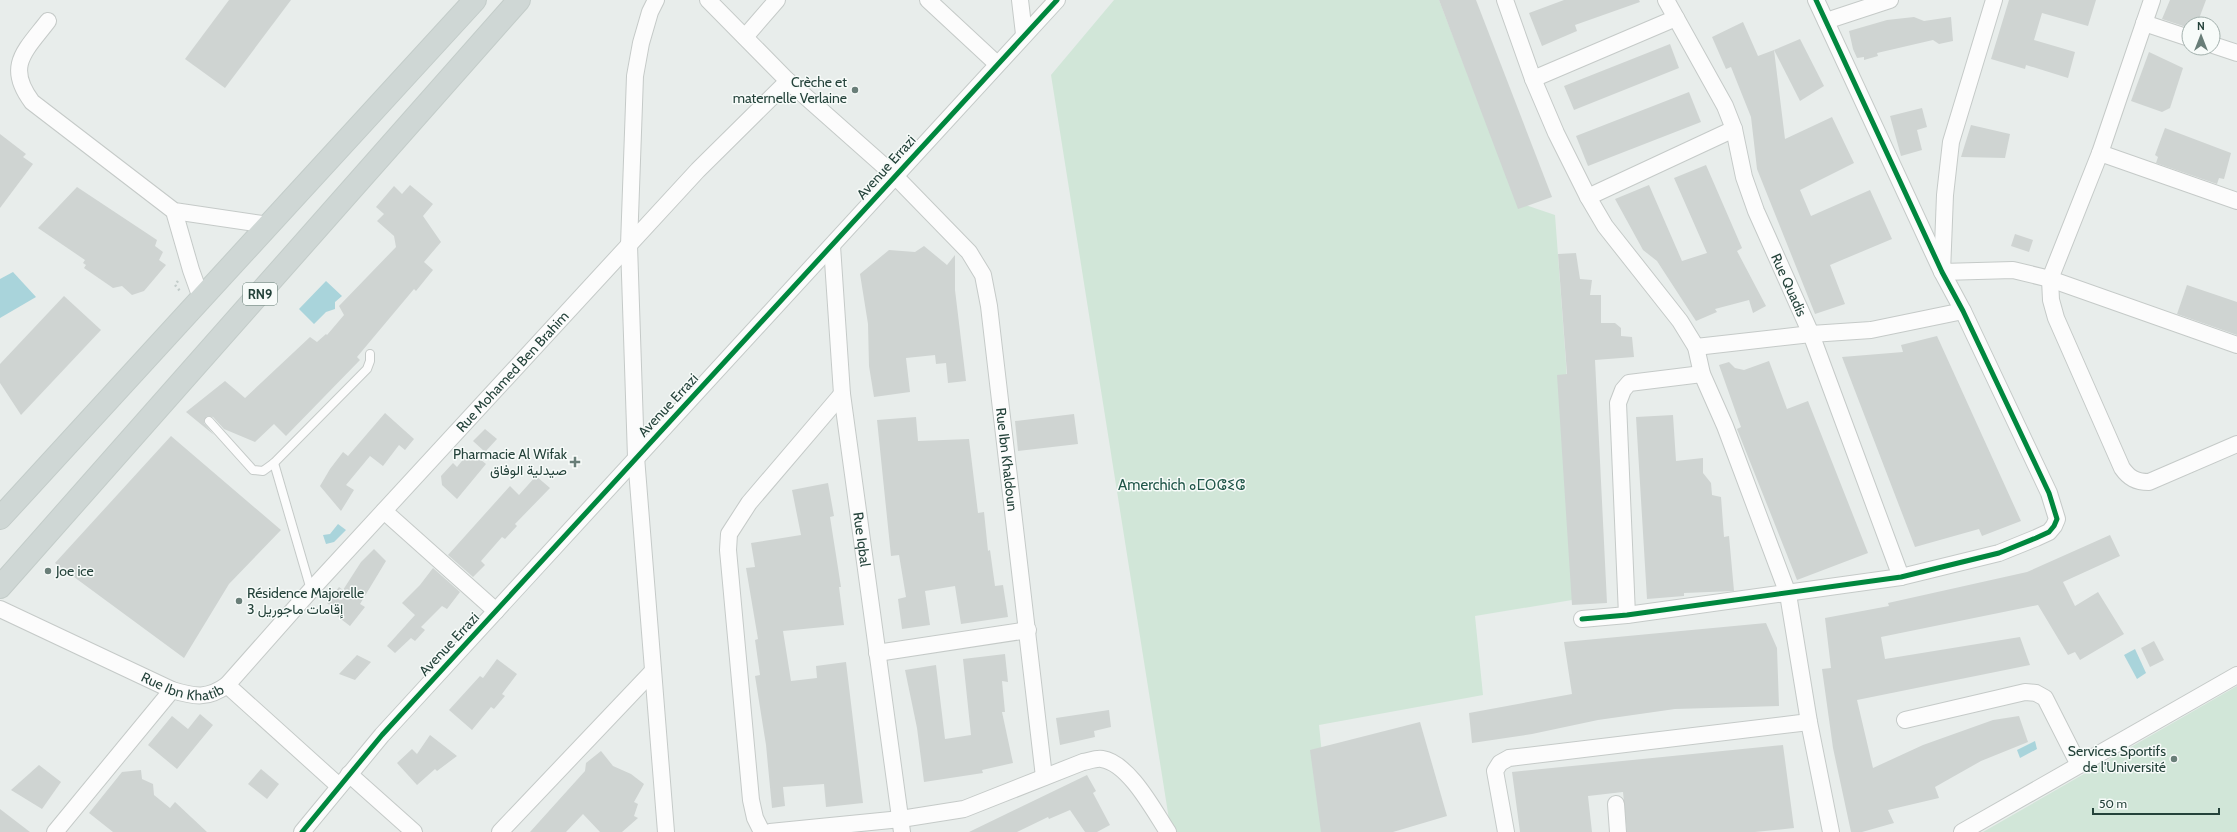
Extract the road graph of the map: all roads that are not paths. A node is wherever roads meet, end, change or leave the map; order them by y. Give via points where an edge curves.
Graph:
1 (475, 0) edge
2 (519, 0) edge
3 (656, 0) edge
4 (708, 0) edge
5 (777, 0) edge
6 (928, 0) edge
7 (1020, 0) edge
8 (1056, 0) edge
9 (1505, 0) edge
10 (1666, 0) edge
11 (1816, 0) edge
12 (1890, 0) edge
13 (1994, 0) edge
14 (2152, 0) edge
15 (1676, 18) junction
16 (48, 21) dead end
17 (1826, 21) junction
18 (2144, 23) junction
19 (1024, 34) junction
20 (2181, 35) edge
21 (745, 37) junction
22 (2221, 48) edge
23 (2237, 53) edge
24 (997, 64) junction
25 (1533, 80) junction
26 (788, 81) junction
27 (1734, 129) junction
28 (2100, 153) junction
29 (894, 175) junction
30 (1588, 197) junction
31 (2237, 201) edge
32 (174, 211) junction
33 (269, 225) junction
34 (629, 245) junction
35 (832, 246) junction
36 (1942, 272) junction
37 (2050, 279) junction
38 (201, 298) junction
39 (1963, 311) junction
40 (1811, 334) junction
41 (2237, 345) edge
42 (1696, 347) junction
43 (370, 354) dead end
44 (1702, 374) junction
45 (842, 394) junction
46 (209, 421) dead end
47 (2237, 444) edge
48 (636, 457) junction
49 (274, 463) junction
50 (384, 511) junction
51 (0, 518) edge
52 (1901, 577) junction
53 (0, 587) edge
54 (311, 590) junction
55 (1788, 594) junction
56 (0, 609) edge
57 (496, 611) junction
58 (1627, 615) junction
59 (1582, 619) dead end
60 (1028, 630) junction
61 (877, 653) junction
62 (653, 670) junction
63 (2237, 674) edge
64 (227, 685) junction
65 (172, 690) junction
66 (1905, 720) dead end
67 (1809, 722) junction
68 (2079, 765) junction
69 (1044, 777) junction
70 (344, 780) junction
71 (1616, 804) dead end
72 (902, 825) edge
73 (55, 832) edge
74 (302, 832) edge
75 (414, 832) edge
76 (500, 832) edge
77 (666, 832) edge
78 (762, 832) edge
79 (770, 832) edge
80 (1168, 832) edge
81 (1506, 832) edge
82 (1618, 832) edge
83 (1831, 832) edge
84 (1962, 832) edge

1 - 33 main road, RN9
2 - 53 main road, RN9
3 - 34 street via 641,43 635,76
4 - 21 street, Rue Ibn Khaldoun
5 - 21 street
6 - 24 street
7 - 19 street
8 - 19 street, Avenue Errazi
9 - 25 street
10 - 15 street, Rue Quadis
11 - 17 street
12 - 17 street
13 - 36 street via 1951,142 1945,196
14 - 18 street
15 - 25 street
15 - 27 street, Rue Quadis via 1725,106
16 - 32 street via 20,58 19,82 24,92 32,102
17 - 36 street
18 - 20 street
18 - 28 street
19 - 24 street, Avenue Errazi
21 - 26 street, Rue Ibn Khaldoun
22 - 23 street
24 - 29 street, Avenue Errazi
25 - 30 street
26 - 29 street, Rue Ibn Khaldoun
26 - 34 street, Rue Mohamed Ben Brahim via 698,170
27 - 30 street
27 - 40 street, Rue Quadis via 1744,176 1756,211
28 - 31 street
28 - 37 street
29 - 35 street, Avenue Errazi
29 - 60 street, Rue Ibn Khaldoun via 969,252 983,276 989,306
30 - 42 street via 1605,226 1666,303
32 - 33 street
32 - 38 street via 190,270
33 - 38 main road, RN9
34 - 48 street
34 - 50 street, Rue Mohamed Ben Brahim
35 - 45 street, Rue Iqbal
35 - 48 street, Avenue Errazi
36 - 37 street via 2002,269
36 - 39 street
37 - 41 street
37 - 47 street via 2051,300 2056,318 2122,468 2130,478 2149,482
38 - 51 main road, RN9
39 - 40 street via 1871,330
39 - 52 street via 2049,493 2056,519 2049,532 1999,553
40 - 42 street
40 - 52 street, Rue Quadis
42 - 44 street
43 - 49 lane via 367,369
44 - 55 street via 1723,420
44 - 58 street via 1629,383 1618,403
45 - 61 street, Rue Iqbal
45 - 78 street via 749,503 729,534 728,550 751,800 755,818
46 - 49 lane via 252,470 263,471
48 - 57 street, Avenue Errazi
48 - 62 street
49 - 54 lane
50 - 54 street, Rue Mohamed Ben Brahim
50 - 57 street
52 - 55 street
54 - 64 street, Rue Mohamed Ben Brahim
55 - 58 street
55 - 67 street
56 - 65 street, Rue Ibn Khatib
57 - 70 street, Avenue Errazi
58 - 59 street
60 - 61 street
60 - 69 street, Rue Ibn Khaldoun
61 - 72 street, Rue Iqbal
62 - 76 street
62 - 77 street
63 - 68 street
64 - 65 street, Rue Ibn Khatib via 211,695 187,695
64 - 70 street, Rue Ibn Khatib
65 - 73 street
66 - 68 street via 2025,692 2036,693 2045,698
67 - 81 street via 1509,758 1500,763 1495,771
67 - 83 street
68 - 84 street
69 - 72 street via 964,809
69 - 80 street via 1083,762 1101,759 1117,765 1142,793
70 - 74 street, Avenue Errazi
70 - 75 street, Rue Ibn Khatib
71 - 82 street
72 - 79 street

